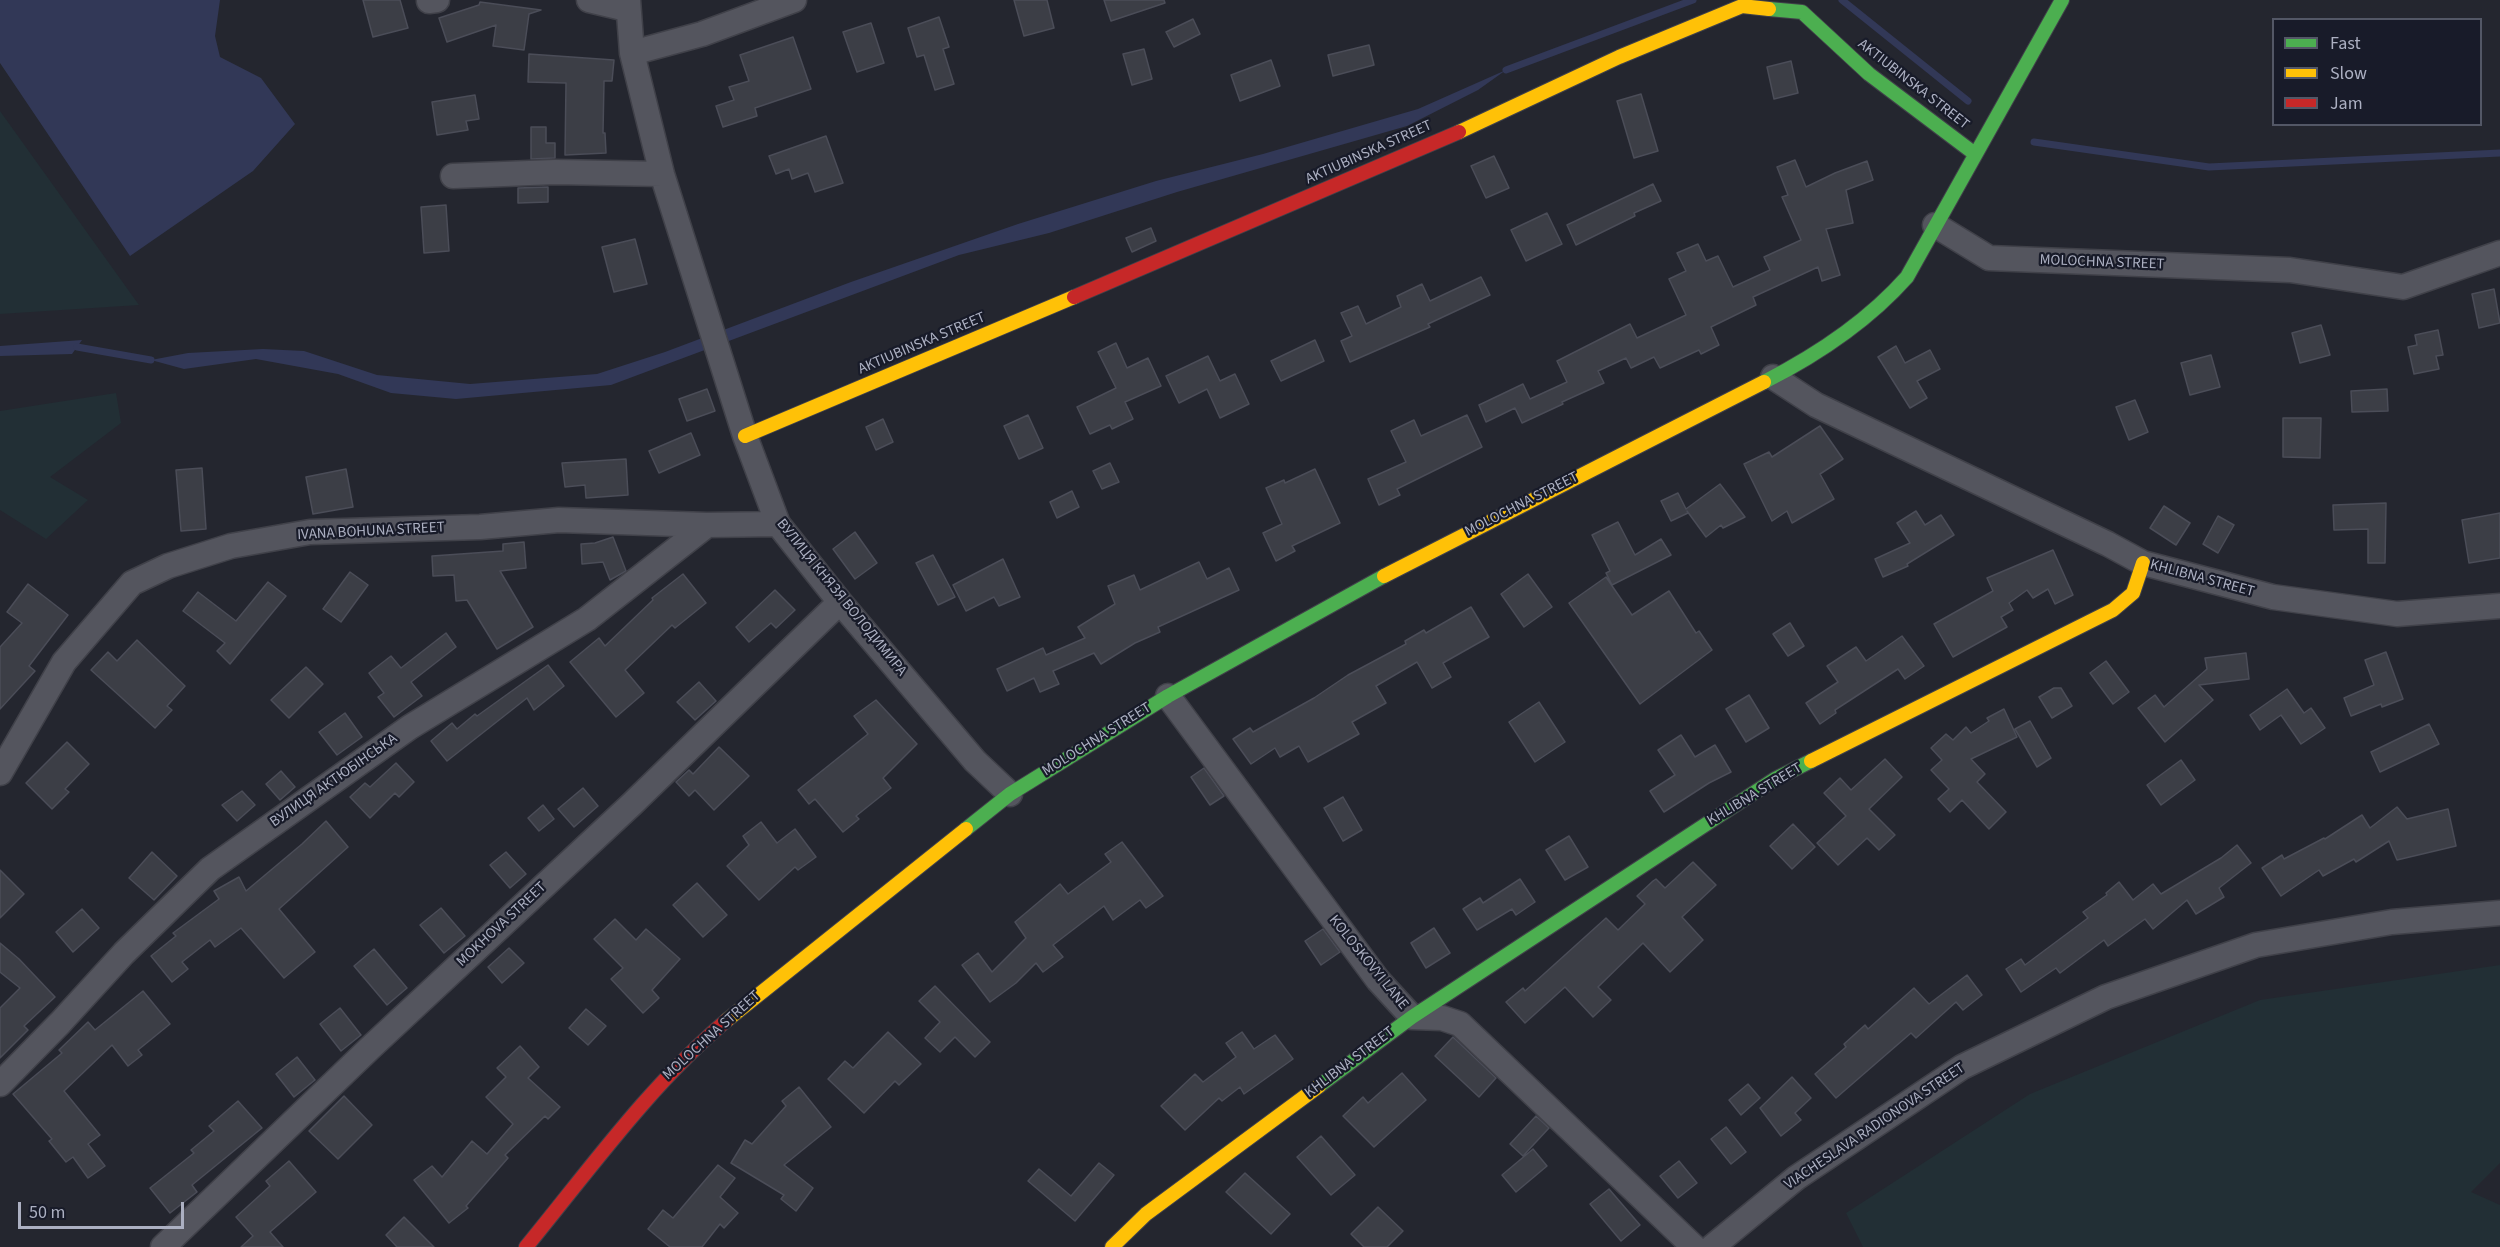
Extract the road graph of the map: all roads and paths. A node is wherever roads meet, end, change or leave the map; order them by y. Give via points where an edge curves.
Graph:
1 (589, 0) edge
2 (794, 0) edge
3 (2062, 0) edge
4 (627, 4) edge
5 (632, 53) junction
6 (1974, 154) junction
7 (662, 174) junction
8 (453, 176) dead end
9 (1935, 225) junction
10 (2500, 253) edge
11 (1773, 377) junction
12 (745, 436) junction
13 (778, 524) junction
14 (707, 525) junction
15 (2143, 563) junction
16 (840, 602) junction
17 (2500, 606) edge
18 (1168, 696) junction
19 (0, 773) edge
20 (1010, 794) junction
21 (2500, 912) edge
22 (1412, 1017) junction
23 (0, 1084) edge
24 (163, 1247) edge
25 (526, 1247) edge
26 (1112, 1247) edge
27 (1694, 1247) edge
28 (1712, 1247) edge

1 - 4 street
2 - 5 street via 702,34
3 - 6 street
4 - 5 street
5 - 7 street
6 - 9 street
6 - 12 street, AKTIUBINSKA STREET via 1869,74 1802,12 1742,6 1619,57 1382,166
7 - 8 street via 555,172
7 - 12 street, ВУЛИЦЯ КНЯЗЯ ВОЛОДИМИРА
9 - 10 street, MOLOCHNA STREET via 1989,258 2290,270 2403,287
9 - 11 street, MOLOCHNA STREET via 1907,277 1884,303 1857,325
11 - 15 street via 1816,405
11 - 18 street, MOLOCHNA STREET via 1389,573
12 - 13 street, ВУЛИЦЯ КНЯЗЯ ВОЛОДИМИРА
13 - 14 street, IVANA BOHUNA STREET
13 - 16 street, ВУЛИЦЯ КНЯЗЯ ВОЛОДИМИРА
14 - 19 street, IVANA BOHUNA STREET via 559,520 480,527 310,532 231,546 168,566 132,583 71,654
14 - 23 street, ВУЛИЦЯ АКТЮБІНСЬКА via 587,619 410,727 210,869 124,952
15 - 17 street, KHLIBNA STREET via 2273,597 2397,614
15 - 22 street, KHLIBNA STREET via 2133,593 2113,610 1775,779
16 - 20 street, ВУЛИЦЯ КНЯЗЯ ВОЛОДИМИРА via 975,761
16 - 24 street, MOKHOVA STREET
18 - 20 street, MOLOCHNA STREET
18 - 22 street, KOLOSKOVYI LANE via 1378,980
20 - 25 street, MOLOCHNA STREET via 701,1042 652,1092
21 - 28 street, VIACHESLAVA RADIONOVA STREET via 2392,922 2256,945 2106,997 1962,1067 1796,1178
22 - 26 street, KHLIBNA STREET via 1146,1214
22 - 27 street, KOLOSKOVYI LANE via 1442,1018 1460,1024

